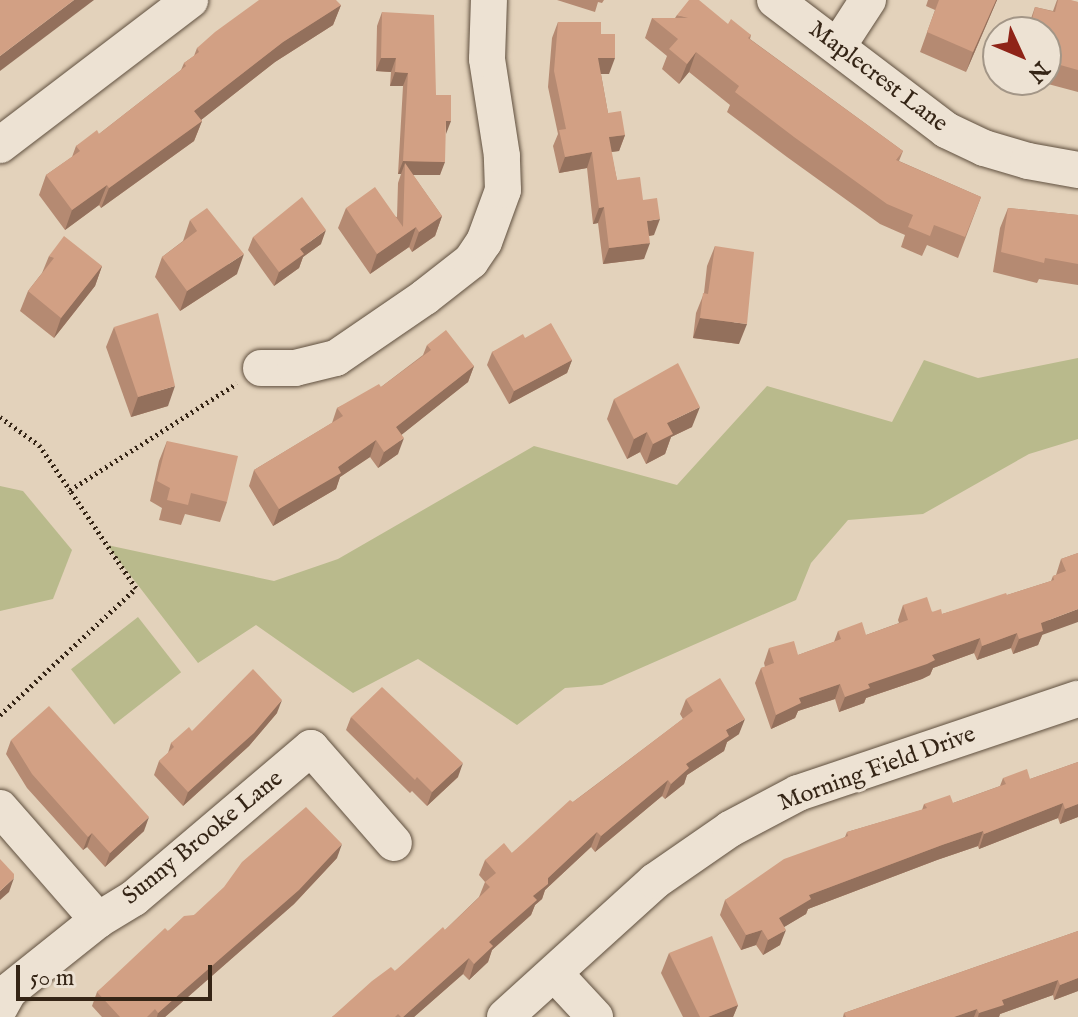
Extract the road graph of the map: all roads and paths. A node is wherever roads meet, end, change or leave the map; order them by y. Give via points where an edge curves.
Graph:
1 (190, 0) edge
2 (489, 0) edge
3 (775, 0) edge
4 (868, 0) edge
5 (838, 46) junction
6 (0, 145) edge
7 (1078, 170) edge
8 (261, 368) joint
9 (0, 417) edge
10 (70, 490) junction
11 (1078, 699) edge
12 (0, 715) edge
13 (0, 808) edge
14 (394, 843) dead end
15 (98, 920) junction
16 (555, 974) junction
17 (0, 1007) edge
18 (505, 1017) edge
19 (595, 1017) edge

1 - 6 street
2 - 8 street via 487,59 503,190 484,242 471,261 336,358 295,368
3 - 5 street, Maplecrest Lane
4 - 5 street
5 - 7 street, Maplecrest Lane via 946,130 984,148
8 - 10 path
9 - 10 path via 39,445
10 - 12 path via 136,588
11 - 16 street, Morning Field Drive via 798,793 730,829 655,881
13 - 15 street
14 - 15 street, Sunny Brooke Lane via 311,748 134,898
15 - 17 street, Sunny Brooke Lane via 9,991
16 - 18 street, Morning Field Drive
16 - 19 street

